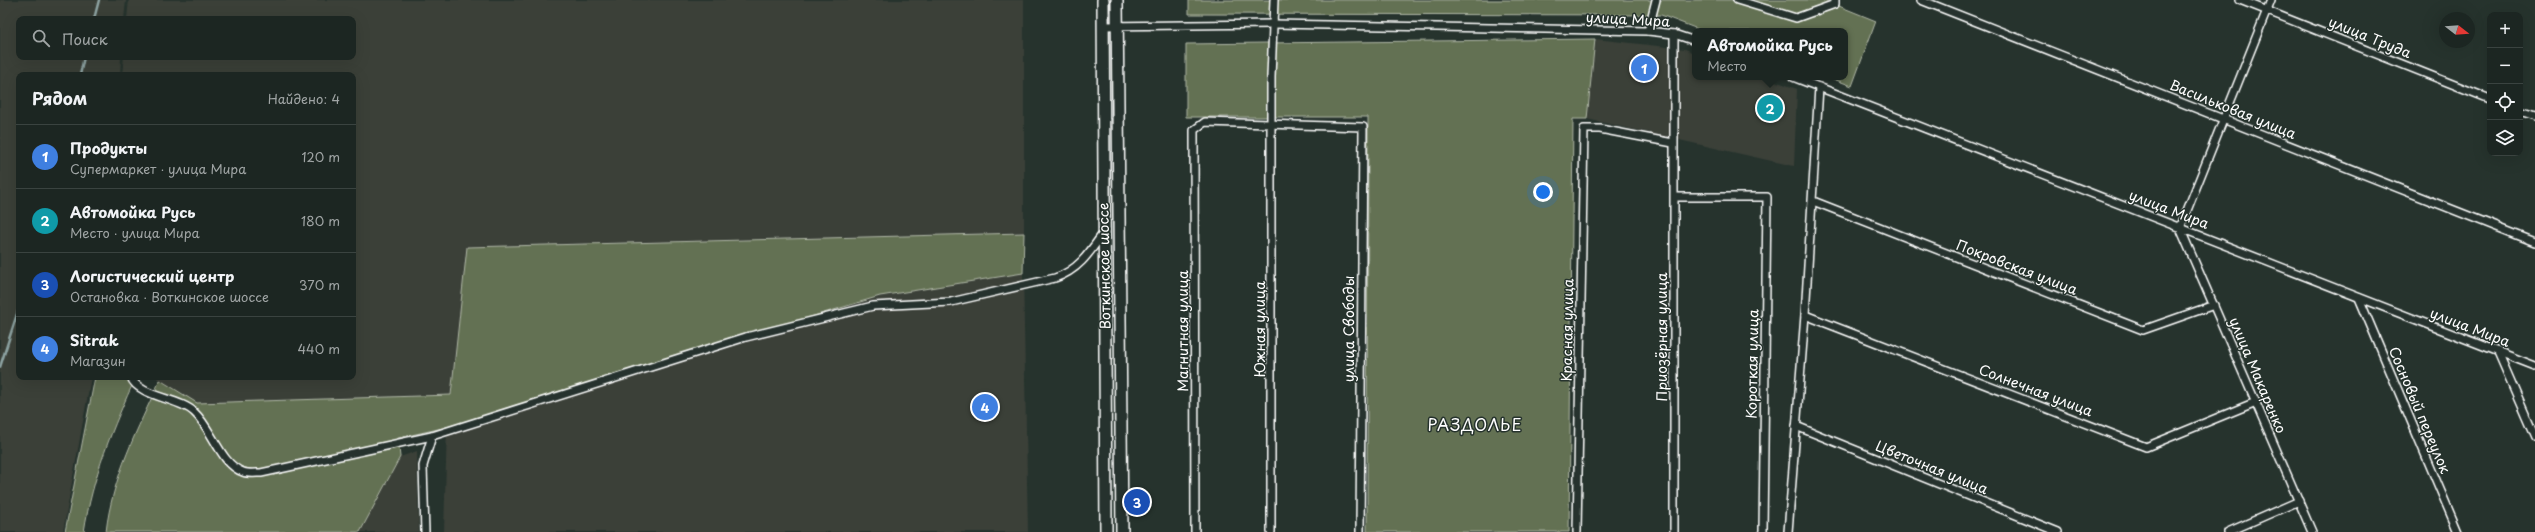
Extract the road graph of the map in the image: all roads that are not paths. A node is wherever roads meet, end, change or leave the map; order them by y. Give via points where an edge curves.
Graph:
1 (1103, 0) edge
2 (1117, 0) edge
3 (1274, 0) edge
4 (1656, 0) edge
5 (1737, 0) edge
6 (1921, 0) edge
7 (2240, 0) edge
8 (2271, 0) edge
9 (1835, 2) edge
10 (2267, 10) junction
11 (1274, 24) junction
12 (1103, 26) junction
13 (1117, 26) junction
14 (1648, 31) junction
15 (1674, 34) junction
16 (1692, 40) edge
17 (1802, 80) edge
18 (1819, 86) junction
19 (2487, 98) edge
20 (2523, 111) edge
21 (2535, 116) edge
22 (2224, 119) junction
23 (1272, 125) junction
24 (1673, 143) junction
25 (1675, 196) junction
26 (1812, 201) junction
27 (2180, 228) junction
28 (1106, 230) junction
29 (2535, 242) edge
30 (2358, 298) junction
31 (2214, 305) junction
32 (1805, 315) junction
33 (2498, 352) junction
34 (2535, 366) edge
35 (132, 380) edge
36 (2256, 402) junction
37 (1796, 426) junction
38 (432, 436) junction
39 (2535, 437) edge
40 (2299, 501) junction
41 (425, 532) edge
42 (1106, 532) edge
43 (1122, 532) edge
44 (1195, 532) edge
45 (1271, 532) edge
46 (1360, 532) edge
47 (1577, 532) edge
48 (1674, 532) edge
49 (1763, 532) edge
50 (1788, 532) edge
51 (2058, 532) edge
52 (2228, 532) edge
53 (2312, 532) edge
54 (2458, 532) edge

1 - 12 main road, Воткинское шоссе
2 - 13 main road, Воткинское шоссе
3 - 11 street, Южная улица
4 - 14 street
5 - 9 street via 1796,18
6 - 22 street, Васильковая улица
7 - 10 street, улица Труда
8 - 10 street
10 - 19 street, улица Труда
10 - 22 street
11 - 13 street, улица Мира
11 - 14 street, улица Мира
11 - 23 street, Южная улица
12 - 13 street, улица Мира
12 - 28 main road, Воткинское шоссе
13 - 43 main road, Воткинское шоссе
14 - 15 street, улица Мира
15 - 16 street, улица Мира
15 - 24 street, Приозёрная улица
17 - 18 street, улица Мира
18 - 26 street
18 - 27 street, улица Мира
20 - 21 street
22 - 27 street
22 - 29 street, Васильковая улица
23 - 44 street, Магнитная улица via 1206,122 1194,130
23 - 45 street, Южная улица
23 - 46 street, улица Свободы via 1363,127
24 - 25 street, Приозёрная улица
24 - 47 street, Красная улица via 1600,129 1584,129
25 - 48 street, Приозёрная улица
25 - 49 street, Короткая улица via 1767,197
26 - 31 street, Покровская улица via 2143,330
26 - 32 street
27 - 30 street, улица Мира
27 - 31 street, улица Макаренко
28 - 38 street via 1084,260 1069,273 1055,278 951,302 873,306 746,337
28 - 42 main road, Воткинское шоссе
30 - 33 street, улица Мира
30 - 54 street, Сосновый переулок
31 - 36 street, улица Макаренко
32 - 36 street, Солнечная улица via 2146,447
32 - 37 street
33 - 34 street, улица Мира
33 - 39 street
35 - 38 street via 144,390 193,410 210,430 224,456 244,473 261,473 294,467
36 - 40 street, улица Макаренко
37 - 50 street
37 - 51 street, Цветочная улица
38 - 41 street via 423,466
40 - 52 street
40 - 53 street, улица Макаренко

